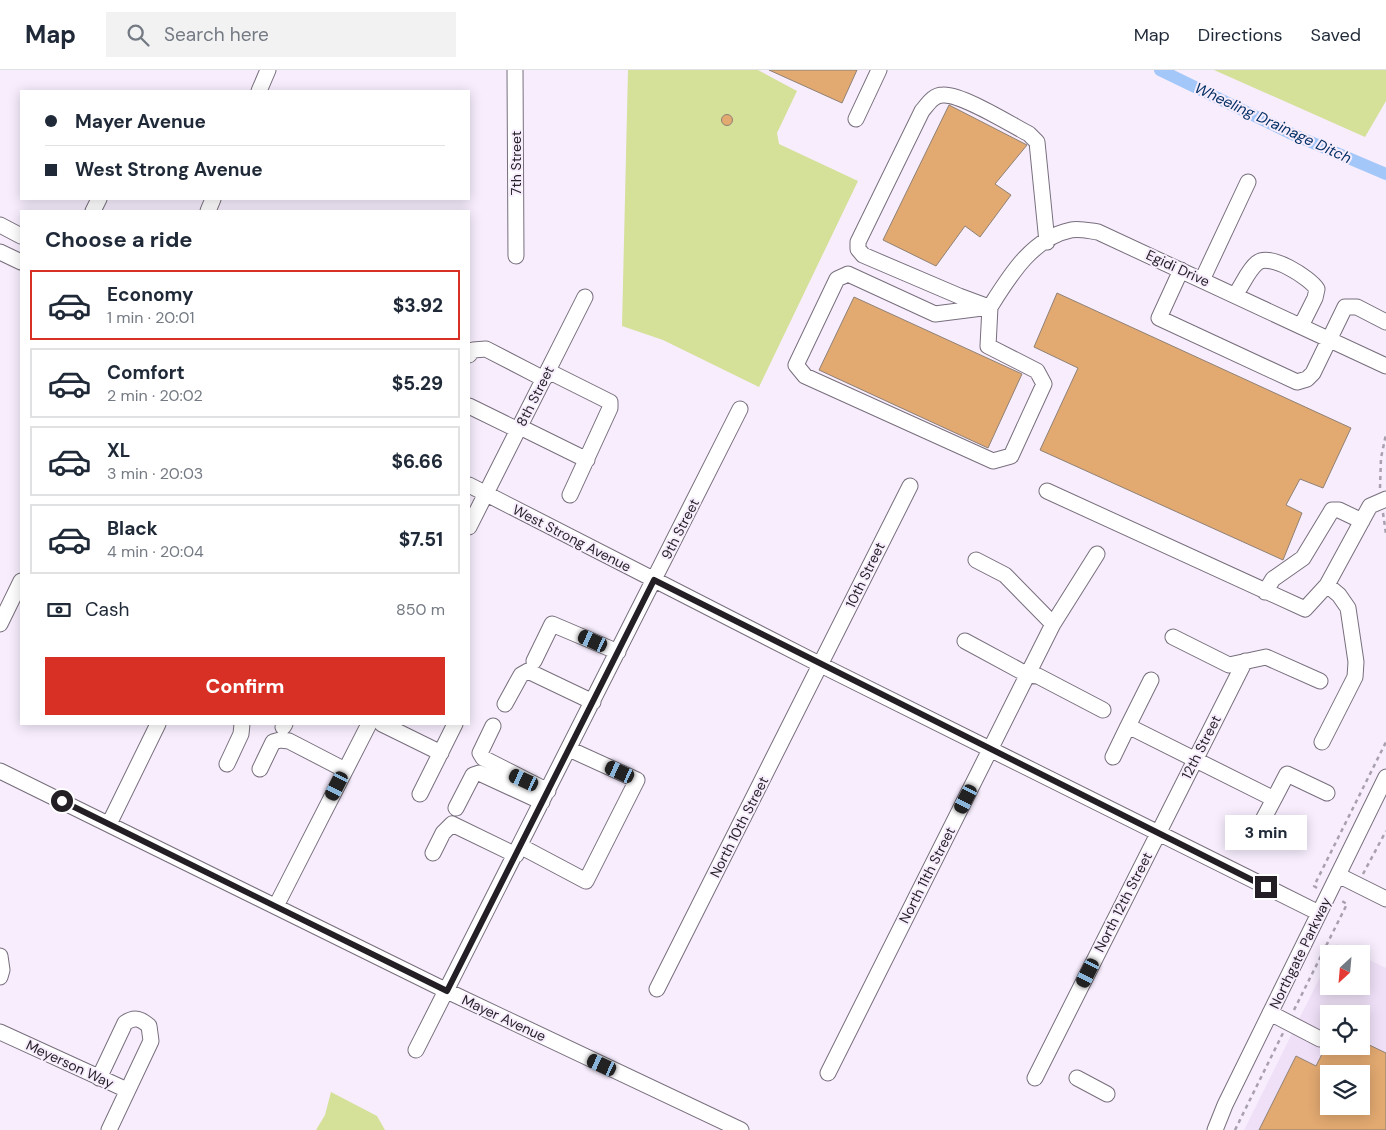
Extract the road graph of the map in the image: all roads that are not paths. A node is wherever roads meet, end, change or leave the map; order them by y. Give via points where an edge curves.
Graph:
1 (268, 70) edge
2 (515, 70) edge
3 (879, 70) edge
4 (259, 90) edge
5 (856, 119) dead end
6 (1248, 182) dead end
7 (0, 225) edge
8 (20, 235) edge
9 (1047, 242) junction
10 (0, 252) edge
11 (516, 256) dead end
12 (20, 262) edge
13 (1181, 270) junction
14 (1202, 280) junction
15 (1235, 295) junction
16 (585, 298) dead end
17 (990, 307) junction
18 (1386, 322) edge
19 (1301, 326) junction
20 (1329, 339) junction
21 (470, 353) edge
22 (1386, 366) edge
23 (546, 375) junction
24 (470, 406) edge
25 (740, 409) dead end
26 (519, 428) junction
27 (587, 460) junction
28 (470, 486) edge
29 (910, 486) dead end
30 (1047, 492) dead end
31 (486, 494) junction
32 (570, 496) dead end
33 (1383, 500) edge
34 (1362, 521) junction
35 (470, 525) edge
36 (1097, 554) dead end
37 (976, 560) dead end
38 (654, 580) junction
39 (20, 583) edge
40 (1327, 585) junction
41 (1268, 594) junction
42 (0, 624) edge
43 (1053, 624) junction
44 (1173, 637) dead end
45 (965, 641) dead end
46 (618, 652) junction
47 (534, 661) dead end
48 (1245, 661) junction
49 (821, 665) junction
50 (1028, 675) junction
51 (1151, 680) dead end
52 (1320, 681) dead end
53 (593, 702) junction
54 (505, 704) dead end
55 (1103, 710) dead end
56 (158, 725) edge
57 (242, 725) edge
58 (368, 725) edge
59 (384, 725) edge
60 (455, 725) edge
61 (493, 726) dead end
62 (1128, 726) junction
63 (1322, 742) dead end
64 (991, 748) junction
65 (569, 749) junction
66 (441, 753) junction
67 (1113, 757) dead end
68 (1195, 759) junction
69 (227, 764) dead end
70 (260, 769) dead end
71 (345, 770) junction
72 (0, 771) edge
73 (1385, 782) edge
74 (1327, 793) dead end
75 (420, 794) dead end
76 (545, 797) junction
77 (1274, 799) junction
78 (456, 808) dead end
79 (109, 824) junction
80 (1258, 832) dead end
81 (1158, 834) junction
82 (518, 851) junction
83 (434, 853) dead end
84 (1338, 875) junction
85 (1386, 899) edge
86 (276, 906) junction
87 (1319, 913) junction
88 (0, 956) edge
89 (0, 977) edge
90 (657, 989) dead end
91 (447, 991) junction
92 (1270, 1013) junction
93 (0, 1032) edge
94 (1320, 1039) dead end
95 (416, 1050) dead end
96 (828, 1072) dead end
97 (99, 1078) junction
98 (1034, 1078) dead end
99 (1077, 1078) dead end
100 (128, 1090) junction
101 (1107, 1094) dead end
102 (109, 1130) edge
103 (741, 1130) edge
104 (1216, 1130) edge

1 - 4 street
2 - 11 street, 7th Street
3 - 5 street
6 - 14 street
7 - 8 street
9 - 13 street, Egidi Drive via 1071,230 1098,232
9 - 17 street, Egidi Drive via 1021,260
9 - 17 street via 1037,142 1028,134 960,99 941,95 931,100 922,111 858,242 858,249 863,255
10 - 12 street
13 - 14 street, Egidi Drive
13 - 20 street via 1159,318 1298,382 1313,373
14 - 15 street, Egidi Drive
15 - 19 street, Egidi Drive
15 - 19 street via 1257,262 1267,259 1277,262 1312,281 1317,289
16 - 23 street, 8th Street
17 - 17 street via 935,314 848,274 837,279 796,365 805,376 993,461 1011,456 1044,384 1037,370 988,346
18 - 20 street via 1350,306 1342,311
19 - 20 street, Egidi Drive
20 - 22 street, Egidi Drive
21 - 23 street via 472,350 486,349
23 - 26 street, 8th Street
23 - 27 street via 610,402
24 - 26 street
25 - 38 street, 9th Street
26 - 27 street
26 - 31 street, 8th Street
27 - 32 street
28 - 31 street, West Strong Avenue
29 - 49 street, 10th Street
30 - 41 street
31 - 35 street, 8th Street
31 - 38 street, West Strong Avenue
33 - 34 street via 1370,506
34 - 40 street
34 - 41 street via 1332,510 1304,558 1274,579
36 - 43 street, North 11th Street
37 - 43 street via 1005,575
38 - 46 street, 9th Street
38 - 49 street, West Strong Avenue
39 - 42 street
40 - 41 street via 1305,609
40 - 63 street via 1348,608 1356,662 1355,676
43 - 50 street, North 11th Street
44 - 48 street via 1229,665
45 - 50 street
46 - 47 street via 552,624
46 - 53 street, 9th Street
48 - 52 street via 1266,657
48 - 68 street, 12th Street
49 - 64 street, West Strong Avenue
49 - 90 street, North 10th Street
50 - 55 street via 1038,676
50 - 64 street, North 11th Street
51 - 62 street
53 - 54 street via 528,671 520,675
53 - 65 street, 9th Street
56 - 79 street
57 - 69 street
58 - 71 street
59 - 66 street
60 - 66 street
61 - 76 street via 480,752 483,758
62 - 67 street
62 - 68 street
64 - 81 street, West Strong Avenue
64 - 96 street, North 11th Street
65 - 76 street, 9th Street
65 - 82 street via 637,780 586,881
66 - 75 street
68 - 77 street
68 - 81 street, 12th Street
70 - 71 street via 273,742 280,740 289,741
71 - 86 street
72 - 79 street, Mayer Avenue
73 - 84 street, Northgate Parkway
74 - 77 street via 1286,774
76 - 78 street via 479,772 473,775
76 - 82 street, 9th Street
77 - 80 street
79 - 86 street, Mayer Avenue
81 - 87 street, West Strong Avenue
81 - 98 street, North 12th Street
82 - 83 street via 452,824 443,833
82 - 91 street, 9th Street
84 - 85 street
84 - 87 street, Northgate Parkway
86 - 91 street, Mayer Avenue
87 - 92 street, Northgate Parkway
88 - 89 street
91 - 95 street, 9th Street
91 - 103 street, Mayer Avenue
92 - 94 street
92 - 104 street, Northgate Parkway
93 - 97 street, Meyerson Way
97 - 100 street, Meyerson Way
97 - 100 street via 121,1027 132,1018 141,1019 150,1026 151,1041
99 - 101 street
100 - 102 street, Meyerson Way

